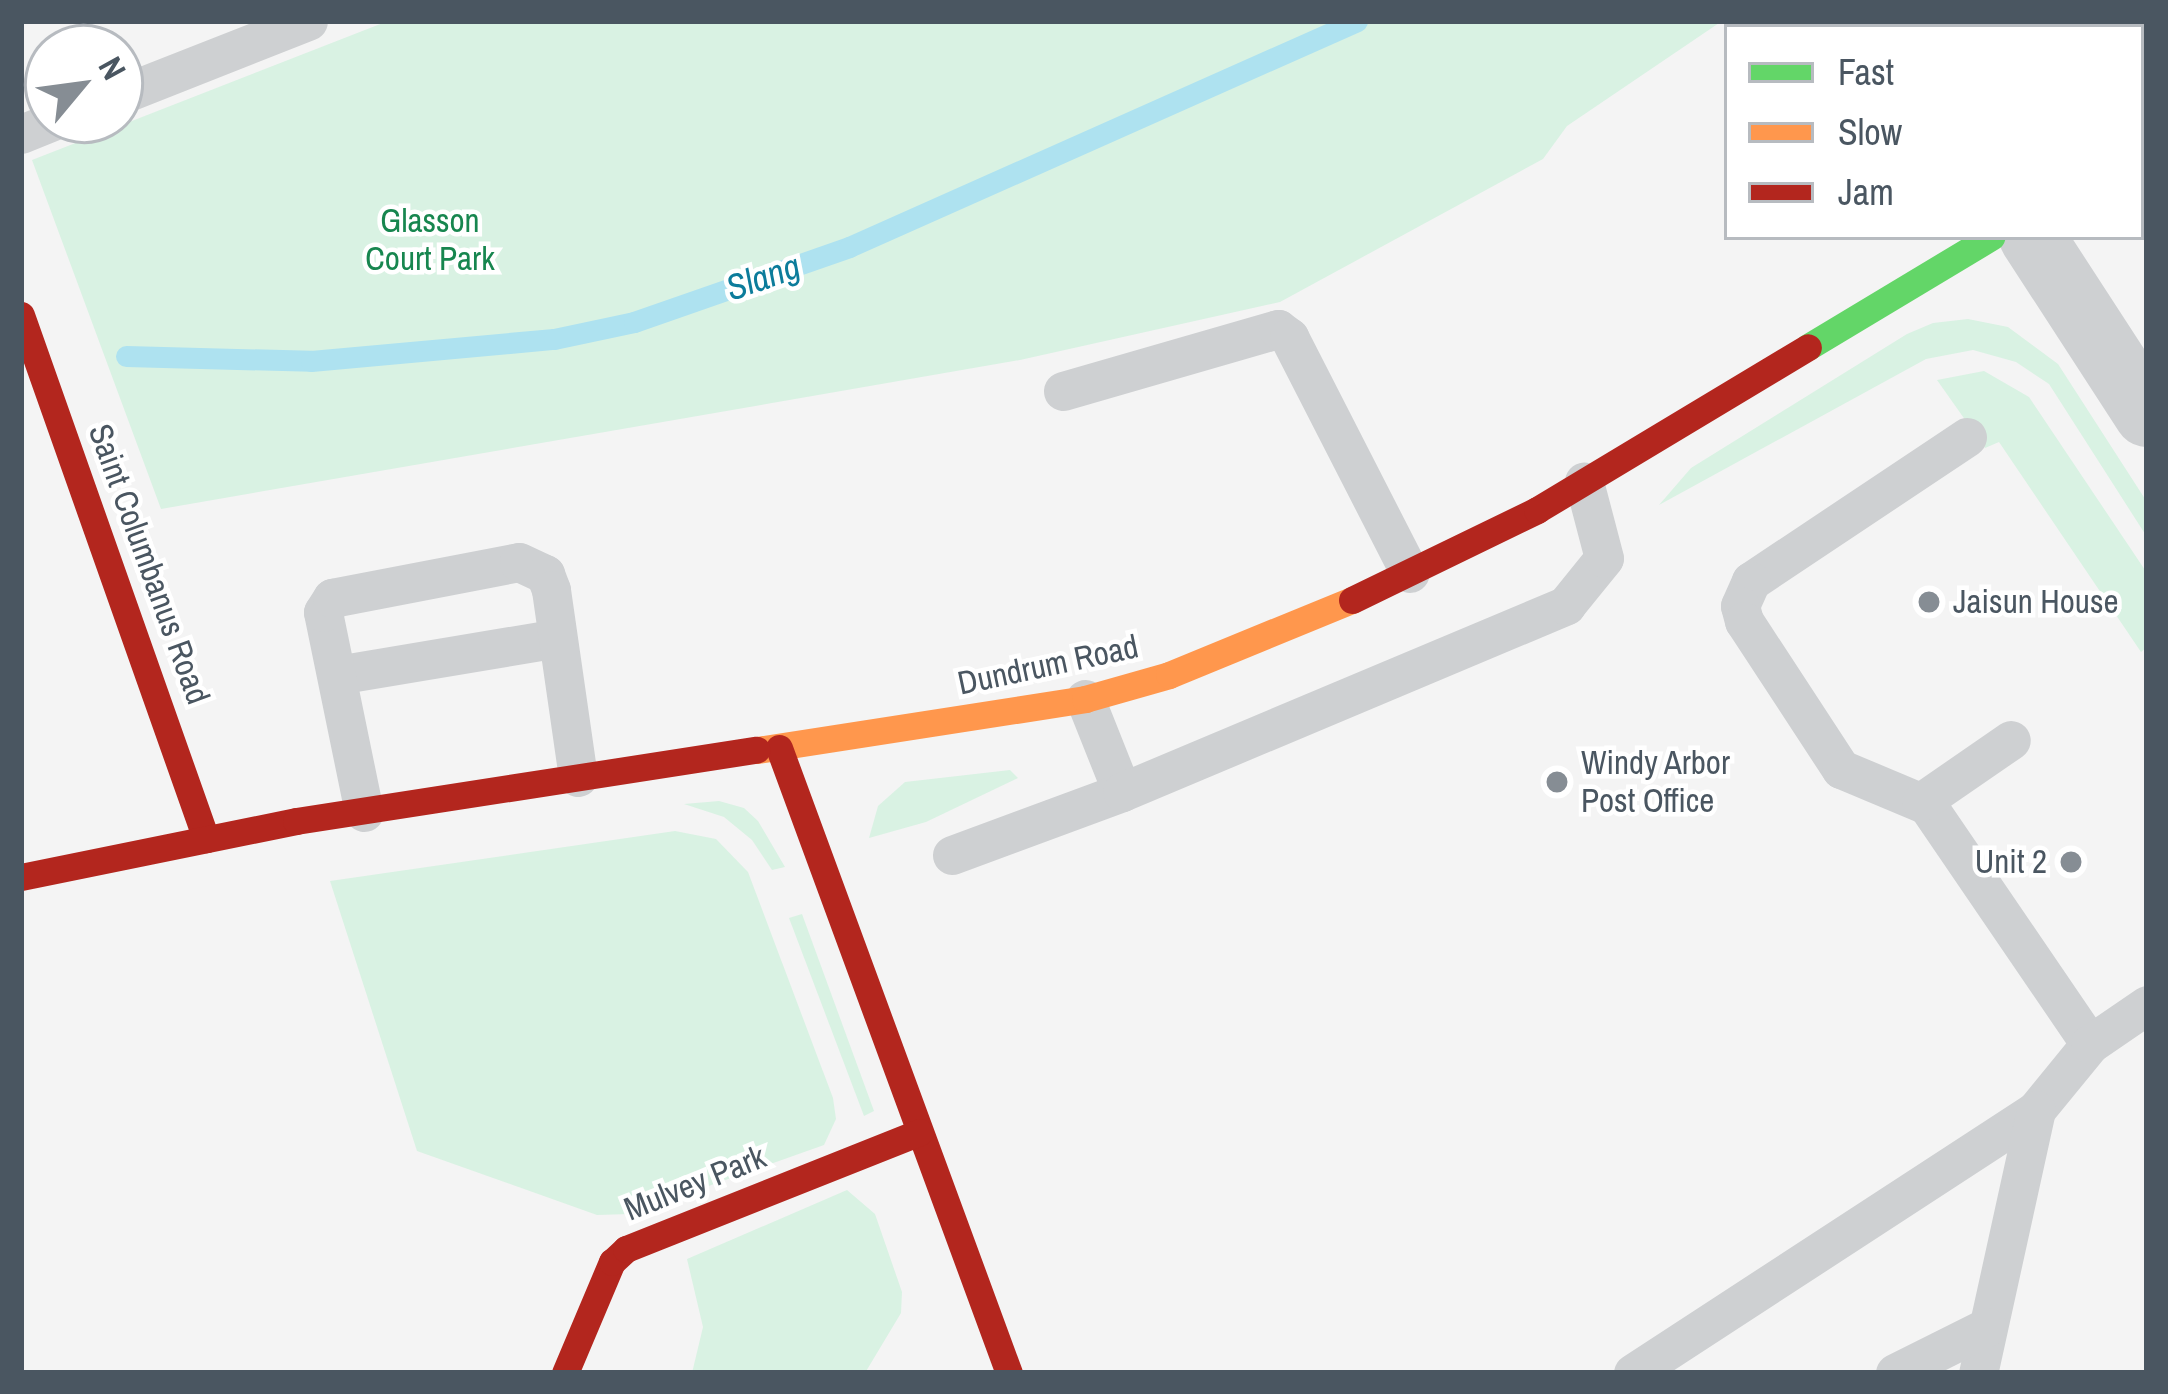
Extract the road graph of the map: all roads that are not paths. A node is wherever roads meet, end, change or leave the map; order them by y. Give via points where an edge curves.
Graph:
1 (308, 21) edge
2 (144, 86) edge
3 (1986, 240) edge
4 (2034, 240) edge
5 (21, 315) edge
6 (1063, 392) dead end
7 (2147, 414) edge
8 (1967, 437) dead end
9 (1585, 482) junction
10 (1410, 573) junction
11 (557, 638) junction
12 (337, 675) junction
13 (1085, 699) junction
14 (2011, 740) dead end
15 (778, 748) junction
16 (578, 777) junction
17 (1122, 792) junction
18 (1921, 802) junction
19 (364, 812) junction
20 (206, 839) junction
21 (952, 855) dead end
22 (21, 878) edge
23 (2147, 1005) edge
24 (2090, 1044) junction
25 (2036, 1110) junction
26 (920, 1132) junction
27 (1987, 1327) junction
28 (565, 1373) edge
29 (1008, 1373) edge
30 (1633, 1373) edge
31 (1895, 1373) edge
32 (1978, 1373) edge

1 - 2 lane
3 - 9 main road, Dundrum Road
4 - 7 street
5 - 20 main road, Saint Columbanus Road
6 - 10 lane via 1278,329
8 - 18 lane via 1751,581 1740,606 1841,769
9 - 10 main road, Dundrum Road
9 - 17 lane via 1604,558 1566,604
10 - 13 main road, Dundrum Road via 1235,649
11 - 12 lane
11 - 12 lane via 550,590 532,564 349,591 323,613
11 - 16 lane
12 - 19 lane
13 - 15 main road, Dundrum Road
13 - 17 lane
14 - 18 lane
15 - 16 main road, Dundrum Road
15 - 26 main road
16 - 19 main road, Dundrum Road
17 - 21 lane
18 - 24 lane
19 - 20 main road, Dundrum Road
20 - 22 main road, Dundrum Road
23 - 24 lane
24 - 25 lane
25 - 27 lane
25 - 30 lane
26 - 28 main road, Mulvey Park via 644,1239 612,1262
26 - 29 main road
27 - 31 lane
27 - 32 lane

